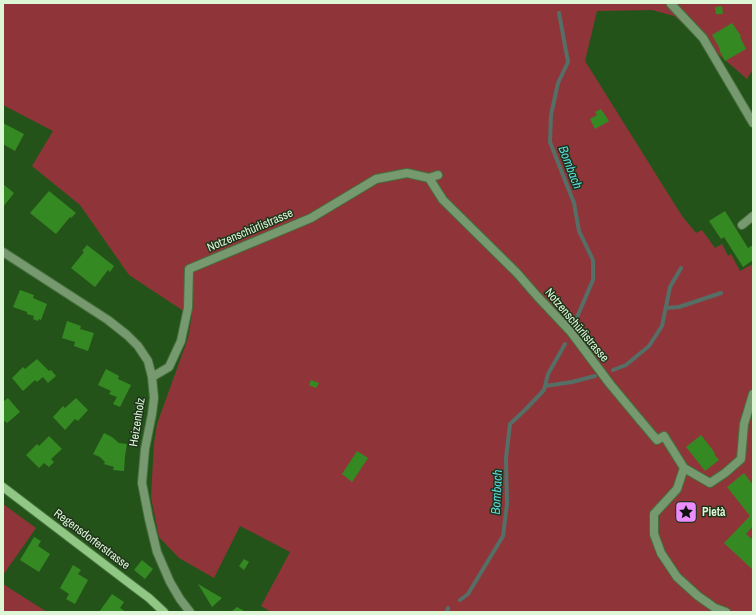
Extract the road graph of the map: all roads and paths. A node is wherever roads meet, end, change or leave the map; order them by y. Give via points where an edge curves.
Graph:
1 (671, 4) dead end
2 (753, 124) edge
3 (438, 175) dead end
4 (429, 178) junction
5 (753, 216) edge
6 (742, 225) dead end
7 (3, 252) edge
8 (152, 377) junction
9 (753, 394) edge
10 (684, 468) junction
11 (3, 487) edge
12 (164, 612) edge
13 (190, 612) edge
14 (726, 612) edge

1 - 2 street via 703,38
3 - 4 street
4 - 8 street, Notzenschürlistrasse via 406,172 376,179 311,218 189,269 188,308 181,341 169,366
4 - 10 street, Notzenschürlistrasse via 443,200 517,273 571,332 657,440 664,436
5 - 6 street
7 - 8 street, Heizenholz via 127,335 148,361
8 - 13 street, Heizenholz via 154,398 142,483 157,552 170,582
9 - 10 street via 744,424 741,459 725,474 710,483
10 - 14 street via 677,489 654,514 654,534 661,553 677,577 698,596
11 - 12 street, Regensdorferstrasse

